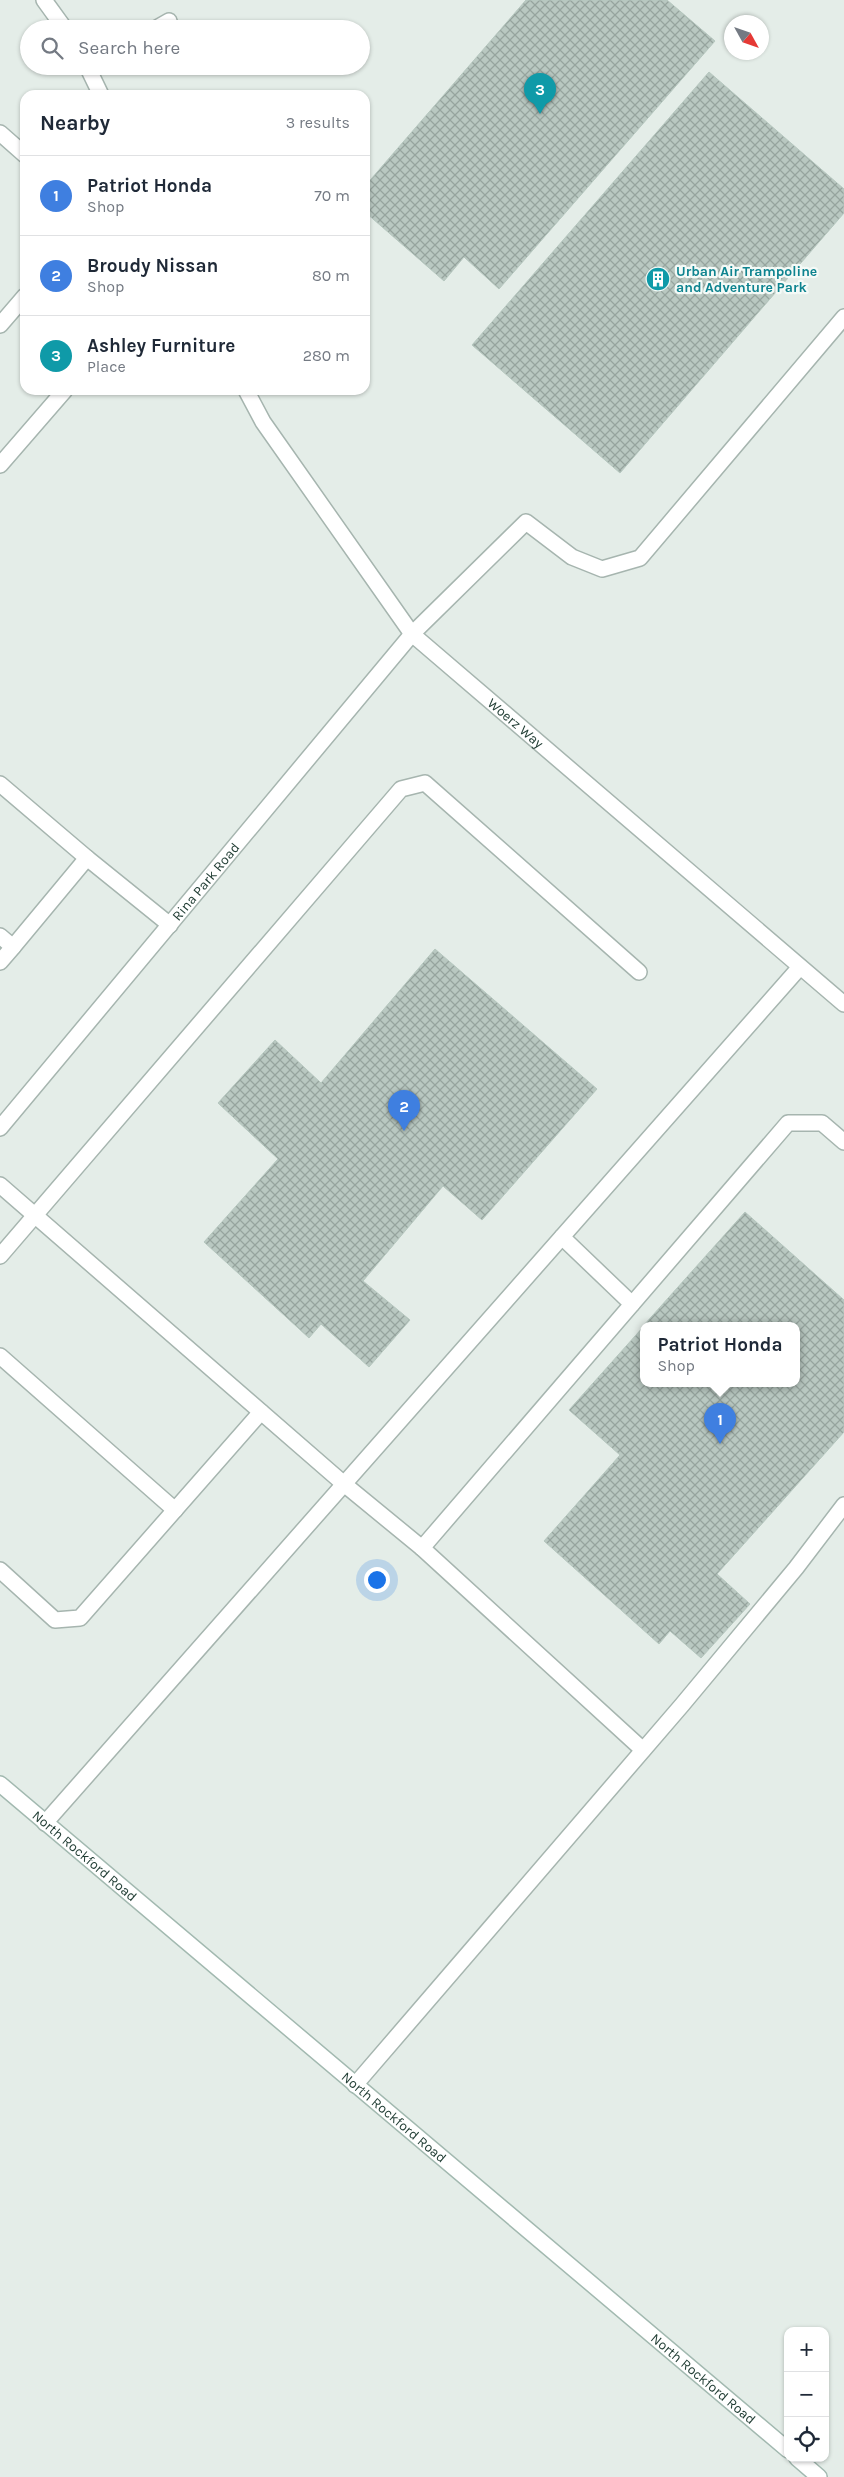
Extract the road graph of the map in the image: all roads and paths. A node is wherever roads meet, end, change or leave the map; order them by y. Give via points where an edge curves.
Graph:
1 (44, 0) edge
2 (58, 20) edge
3 (92, 75) edge
4 (99, 90) edge
5 (0, 133) edge
6 (20, 151) edge
7 (20, 302) edge
8 (844, 317) edge
9 (0, 325) edge
10 (61, 395) edge
11 (249, 395) edge
12 (0, 465) edge
13 (412, 634) junction
14 (0, 784) edge
15 (87, 858) junction
16 (170, 926) junction
17 (0, 936) edge
18 (13, 947) junction
19 (0, 962) edge
20 (800, 967) junction
21 (639, 972) dead end
22 (844, 1004) edge
23 (0, 1128) edge
24 (844, 1142) edge
25 (0, 1185) edge
26 (34, 1215) junction
27 (562, 1237) junction
28 (0, 1256) edge
29 (632, 1304) junction
30 (0, 1356) edge
31 (261, 1412) junction
32 (344, 1484) junction
33 (844, 1505) edge
34 (175, 1510) junction
35 (422, 1548) junction
36 (0, 1570) edge
37 (643, 1750) junction
38 (0, 1784) edge
39 (45, 1822) junction
40 (355, 2085) junction
41 (784, 2447) edge
42 (802, 2462) edge
43 (820, 2477) edge

1 - 2 street
3 - 4 street
5 - 6 street
7 - 9 street
8 - 13 street, Rina Park Road via 640,558 602,569 572,557 526,522
10 - 12 street
11 - 13 street, Woerz Way via 263,422
13 - 16 street, Rina Park Road
13 - 20 street, Woerz Way
14 - 15 street
15 - 16 street
15 - 18 street
16 - 23 street, Rina Park Road
17 - 18 street
18 - 19 street
20 - 22 street, Woerz Way
20 - 27 street
21 - 26 street via 425,783 401,789
24 - 29 street via 822,1123 788,1123
25 - 26 street
26 - 28 street
26 - 31 street
27 - 29 street
27 - 32 street
29 - 35 street
30 - 34 street
31 - 32 street
31 - 34 street
32 - 35 street
32 - 39 street
33 - 37 street via 796,1568
34 - 36 street via 80,1618 55,1620
35 - 37 street
37 - 40 street
38 - 39 street, North Rockford Road
39 - 40 street, North Rockford Road
40 - 41 street, North Rockford Road
42 - 43 street

